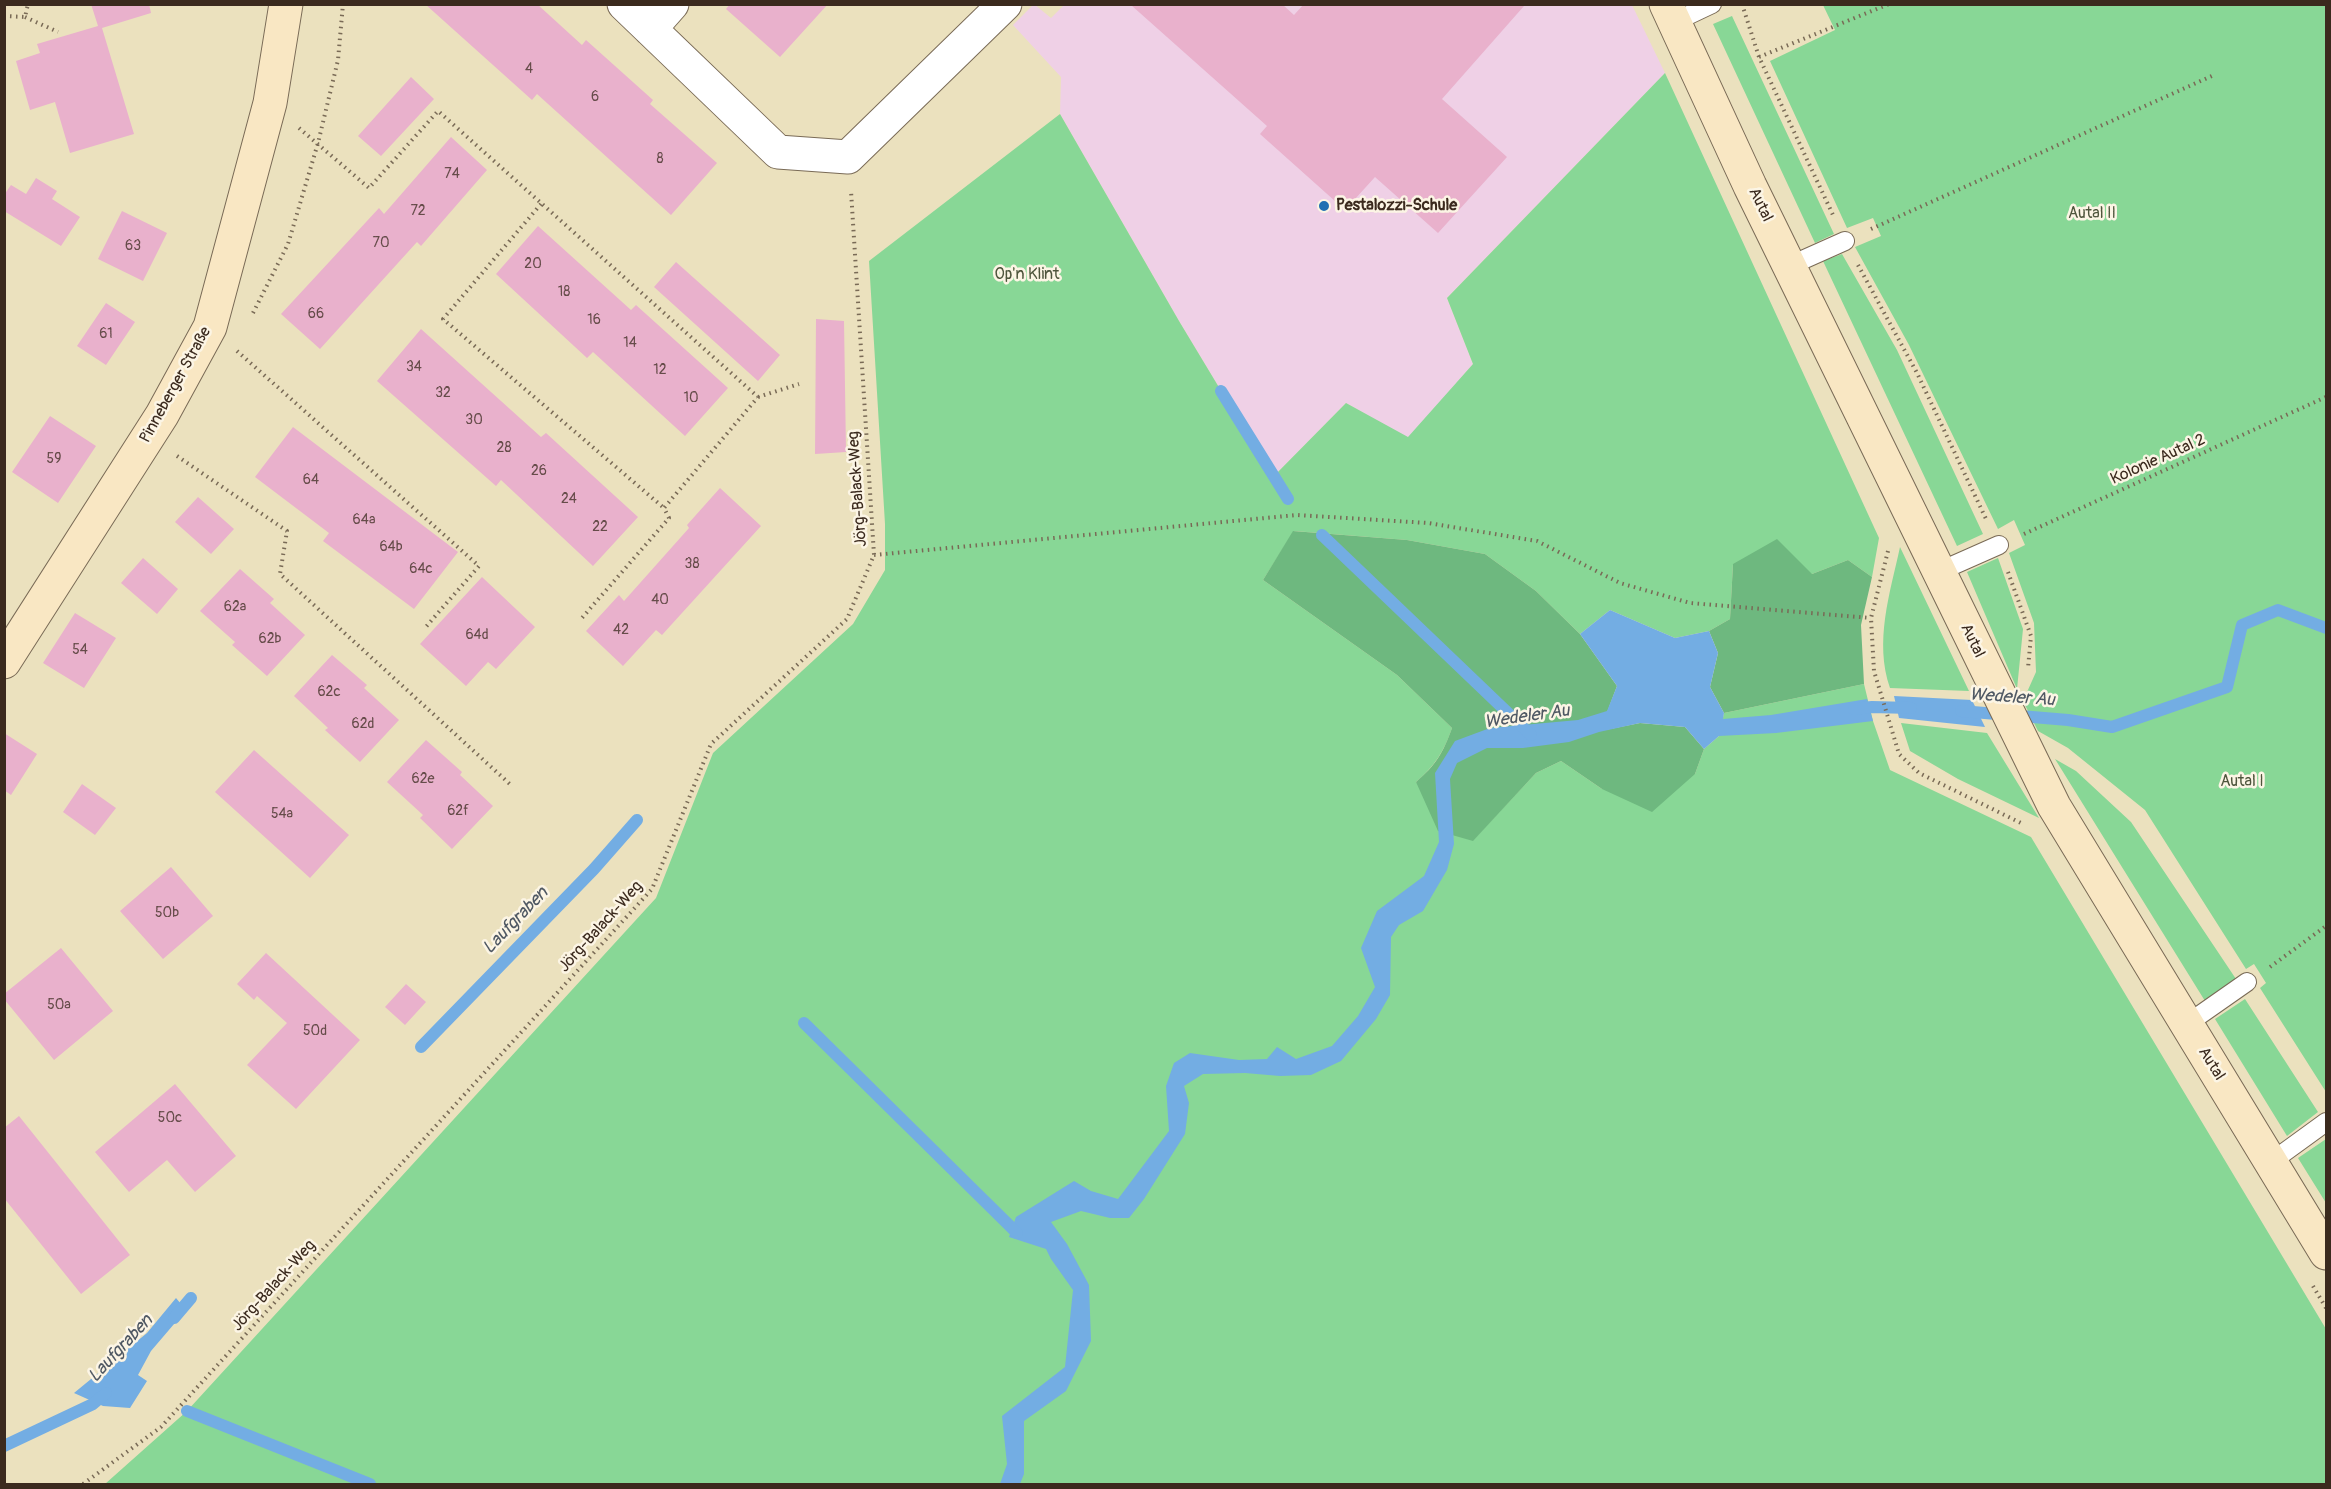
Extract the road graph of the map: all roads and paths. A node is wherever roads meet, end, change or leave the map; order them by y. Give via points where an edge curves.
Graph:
1 (28, 4) edge
2 (286, 4) edge
3 (343, 4) edge
4 (624, 4) edge
5 (672, 4) edge
6 (1005, 4) edge
7 (1712, 4) edge
8 (1742, 4) edge
9 (1889, 4) edge
10 (1670, 13) edge
11 (4, 16) edge
12 (25, 17) junction
13 (650, 29) junction
14 (58, 32) dead end
15 (1759, 57) junction
16 (2214, 75) dead end
17 (270, 103) junction
18 (318, 143) junction
19 (848, 157) junction
20 (541, 204) junction
21 (1845, 241) junction
22 (288, 244) dead end
23 (1789, 266) junction
24 (210, 327) junction
25 (799, 384) dead end
26 (758, 397) junction
27 (2326, 397) edge
28 (149, 437) junction
29 (664, 508) junction
30 (1999, 545) junction
31 (874, 555) junction
32 (1938, 572) junction
33 (1871, 618) dead end
34 (581, 619) dead end
35 (424, 629) dead end
36 (4, 662) edge
37 (1874, 671) dead end
38 (2002, 702) junction
39 (1899, 754) dead end
40 (512, 786) dead end
41 (2326, 926) edge
42 (2247, 982) joint
43 (2187, 1024) junction
44 (2326, 1122) edge
45 (2271, 1162) junction
46 (2326, 1253) edge
47 (83, 1485) edge

1 - 12 path
2 - 17 street, Pinneberger Straße
3 - 18 path via 338,60
4 - 13 street
5 - 13 street
6 - 19 street
7 - 10 lane
8 - 15 path
9 - 15 path
10 - 23 street, Autal
11 - 12 path
12 - 14 path
13 - 19 street via 778,152
15 - 21 path
16 - 21 path
17 - 18 path
17 - 24 street, Pinneberger Straße
18 - 20 path via 369,188 438,111
18 - 22 path
19 - 31 path, Jörg-Balack-Weg
20 - 26 path
20 - 29 path via 443,319
21 - 23 lane
21 - 30 path via 1917,373
23 - 32 street, Autal
24 - 28 street, Pinneberger Straße
24 - 35 path via 479,566
25 - 26 path
26 - 29 path
27 - 30 path, Kolonie Autal 2
28 - 36 street, Pinneberger Straße
28 - 40 path via 286,531 280,574
29 - 34 path via 669,518
30 - 32 lane
30 - 38 path via 2031,636 2027,681
31 - 33 path via 1297,514 1428,523 1537,541 1620,583 1690,603
31 - 47 path, Jörg-Balack-Weg via 846,619 711,744 652,889 161,1427
32 - 38 street, Autal
37 - 39 path
38 - 43 street, Autal via 2054,806
41 - 42 path
42 - 43 lane
43 - 45 street, Autal
44 - 45 lane
45 - 46 street, Autal

